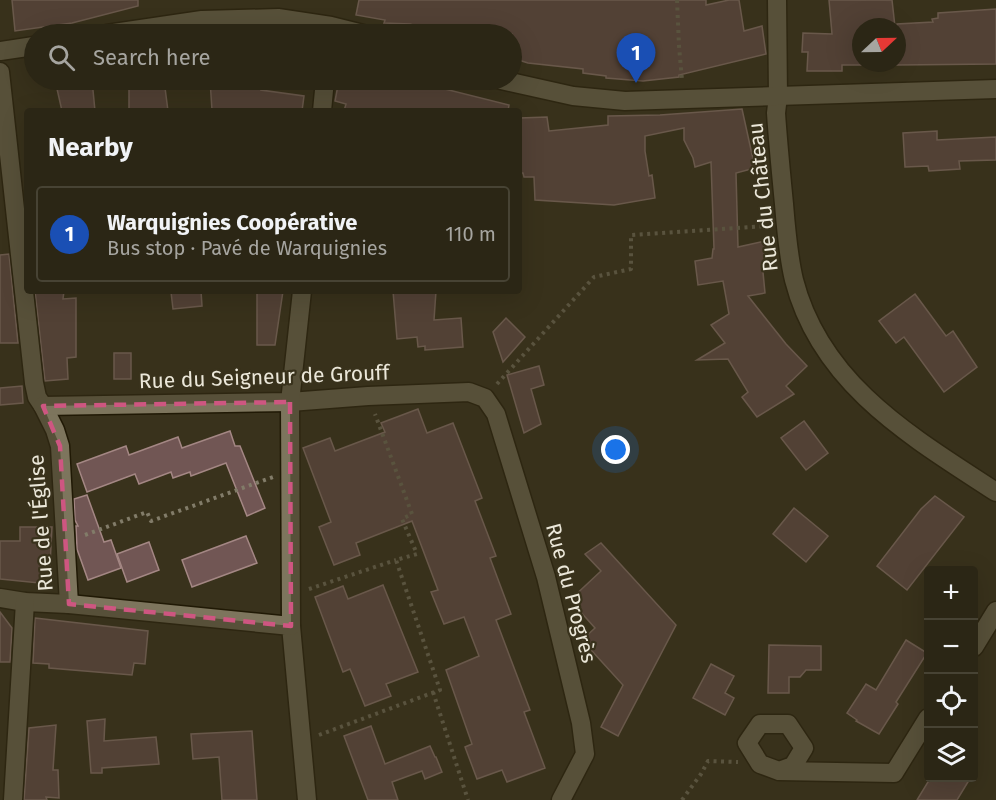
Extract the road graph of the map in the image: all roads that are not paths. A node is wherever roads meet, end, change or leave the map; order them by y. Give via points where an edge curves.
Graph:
1 (777, 0) edge
2 (175, 24) edge
3 (304, 24) edge
4 (24, 47) edge
5 (0, 51) edge
6 (0, 72) edge
7 (522, 85) edge
8 (996, 89) edge
9 (324, 90) edge
10 (778, 96) junction
11 (321, 108) edge
12 (24, 292) edge
13 (24, 294) edge
14 (302, 294) edge
15 (485, 398) joint
16 (290, 402) junction
17 (43, 406) junction
18 (996, 492) edge
19 (0, 598) edge
20 (25, 602) junction
21 (69, 604) junction
22 (996, 611) edge
23 (291, 626) junction
24 (978, 640) edge
25 (924, 724) edge
26 (779, 771) junction
27 (13, 800) edge
28 (307, 800) edge
29 (561, 800) edge

1 - 10 street, Rue du Château
2 - 3 street via 278,18
4 - 5 street
6 - 12 street, Rue de l'Église
7 - 10 street via 573,96 625,101
8 - 10 street
9 - 11 street
10 - 18 street, Rue du Château via 776,113 791,267 816,334 866,399 894,423
13 - 17 street, Rue de l'Église via 34,383
14 - 16 street
15 - 16 street, Rue du Seigneur de Grouff via 469,392
15 - 29 street, Rue du Progrès via 496,414 546,577 581,723 585,754
16 - 17 street, Rue du Seigneur de Grouff
16 - 23 street
17 - 21 street, Rue de l'Église via 60,447
19 - 20 street
20 - 21 street
20 - 27 street
21 - 23 street
22 - 24 street
23 - 28 street
25 - 26 street via 894,773
26 - 26 street via 760,764 747,743 760,724 788,724 804,748 792,766

